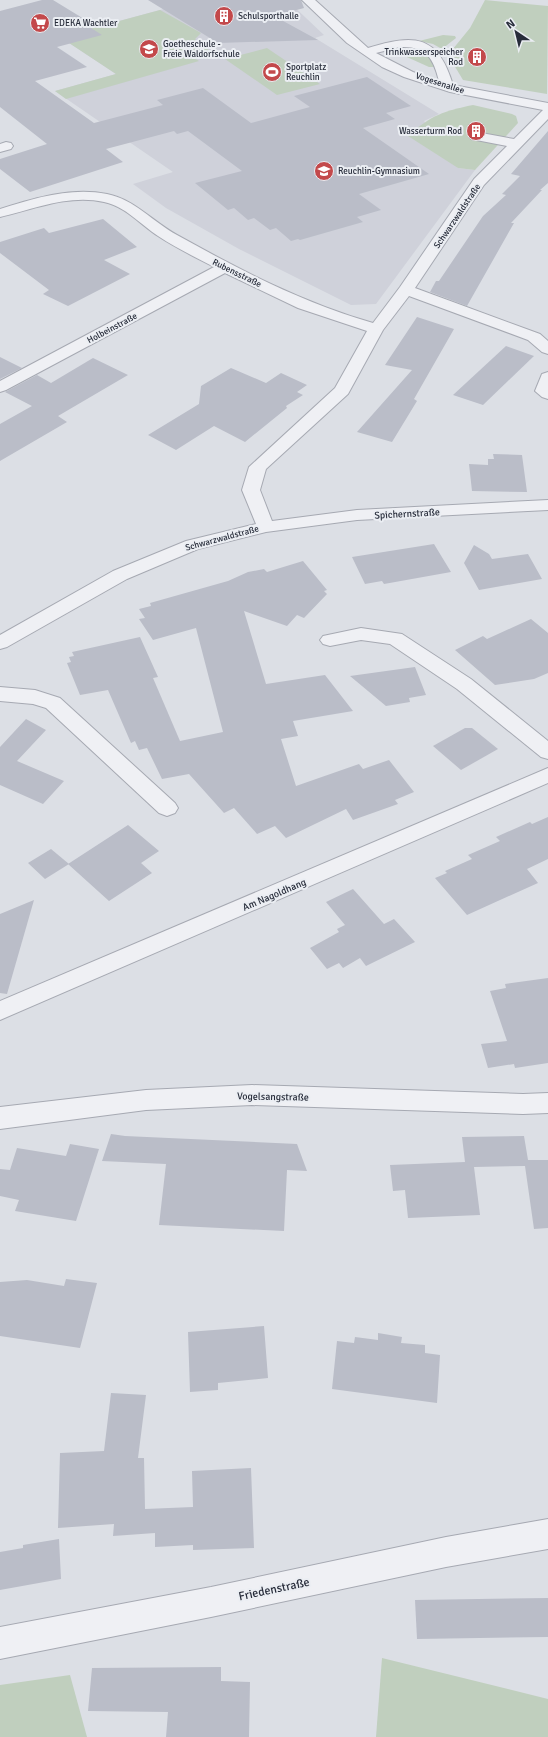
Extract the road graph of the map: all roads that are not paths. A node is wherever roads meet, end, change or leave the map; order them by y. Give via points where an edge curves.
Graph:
1 (308, 0) edge
2 (367, 52) junction
3 (447, 86) junction
4 (548, 107) edge
5 (548, 112) edge
6 (476, 136) dead end
7 (517, 144) junction
8 (0, 213) edge
9 (224, 268) junction
10 (406, 290) junction
11 (376, 329) junction
12 (548, 349) edge
13 (548, 377) edge
14 (0, 387) edge
15 (548, 394) edge
16 (548, 505) edge
17 (266, 527) junction
18 (330, 640) dead end
19 (0, 643) edge
20 (0, 694) edge
21 (548, 752) edge
22 (548, 775) edge
23 (167, 808) dead end
24 (0, 1010) edge
25 (548, 1103) edge
26 (0, 1118) edge
27 (548, 1534) edge
28 (0, 1643) edge

1 - 2 street, Vogesenallee
2 - 3 street, Vogesenallee via 406,72
2 - 3 street via 390,45 420,45 433,52
3 - 4 street, Vogesenallee via 477,95
5 - 7 street, Schwarzwaldstraße
6 - 7 street
7 - 10 street, Schwarzwaldstraße via 479,182
8 - 9 street, Rubensstraße via 58,198 80,195 109,198
9 - 11 street, Rubensstraße via 300,303
9 - 14 street, Holbeinstraße
10 - 11 street, Schwarzwaldstraße
10 - 12 street via 534,337
11 - 17 street, Schwarzwaldstraße via 342,391 258,467 251,490
13 - 15 street via 543,391
16 - 17 street, Spichernstraße via 357,515
17 - 19 street, Schwarzwaldstraße via 192,545 120,575
18 - 21 street via 361,634 395,638 464,684
20 - 23 street via 35,697 53,703
22 - 24 street, Am Nagoldhang
25 - 26 street, Vogelsangstraße via 252,1095 146,1100
27 - 28 street, Friedenstraße via 446,1552 211,1602

